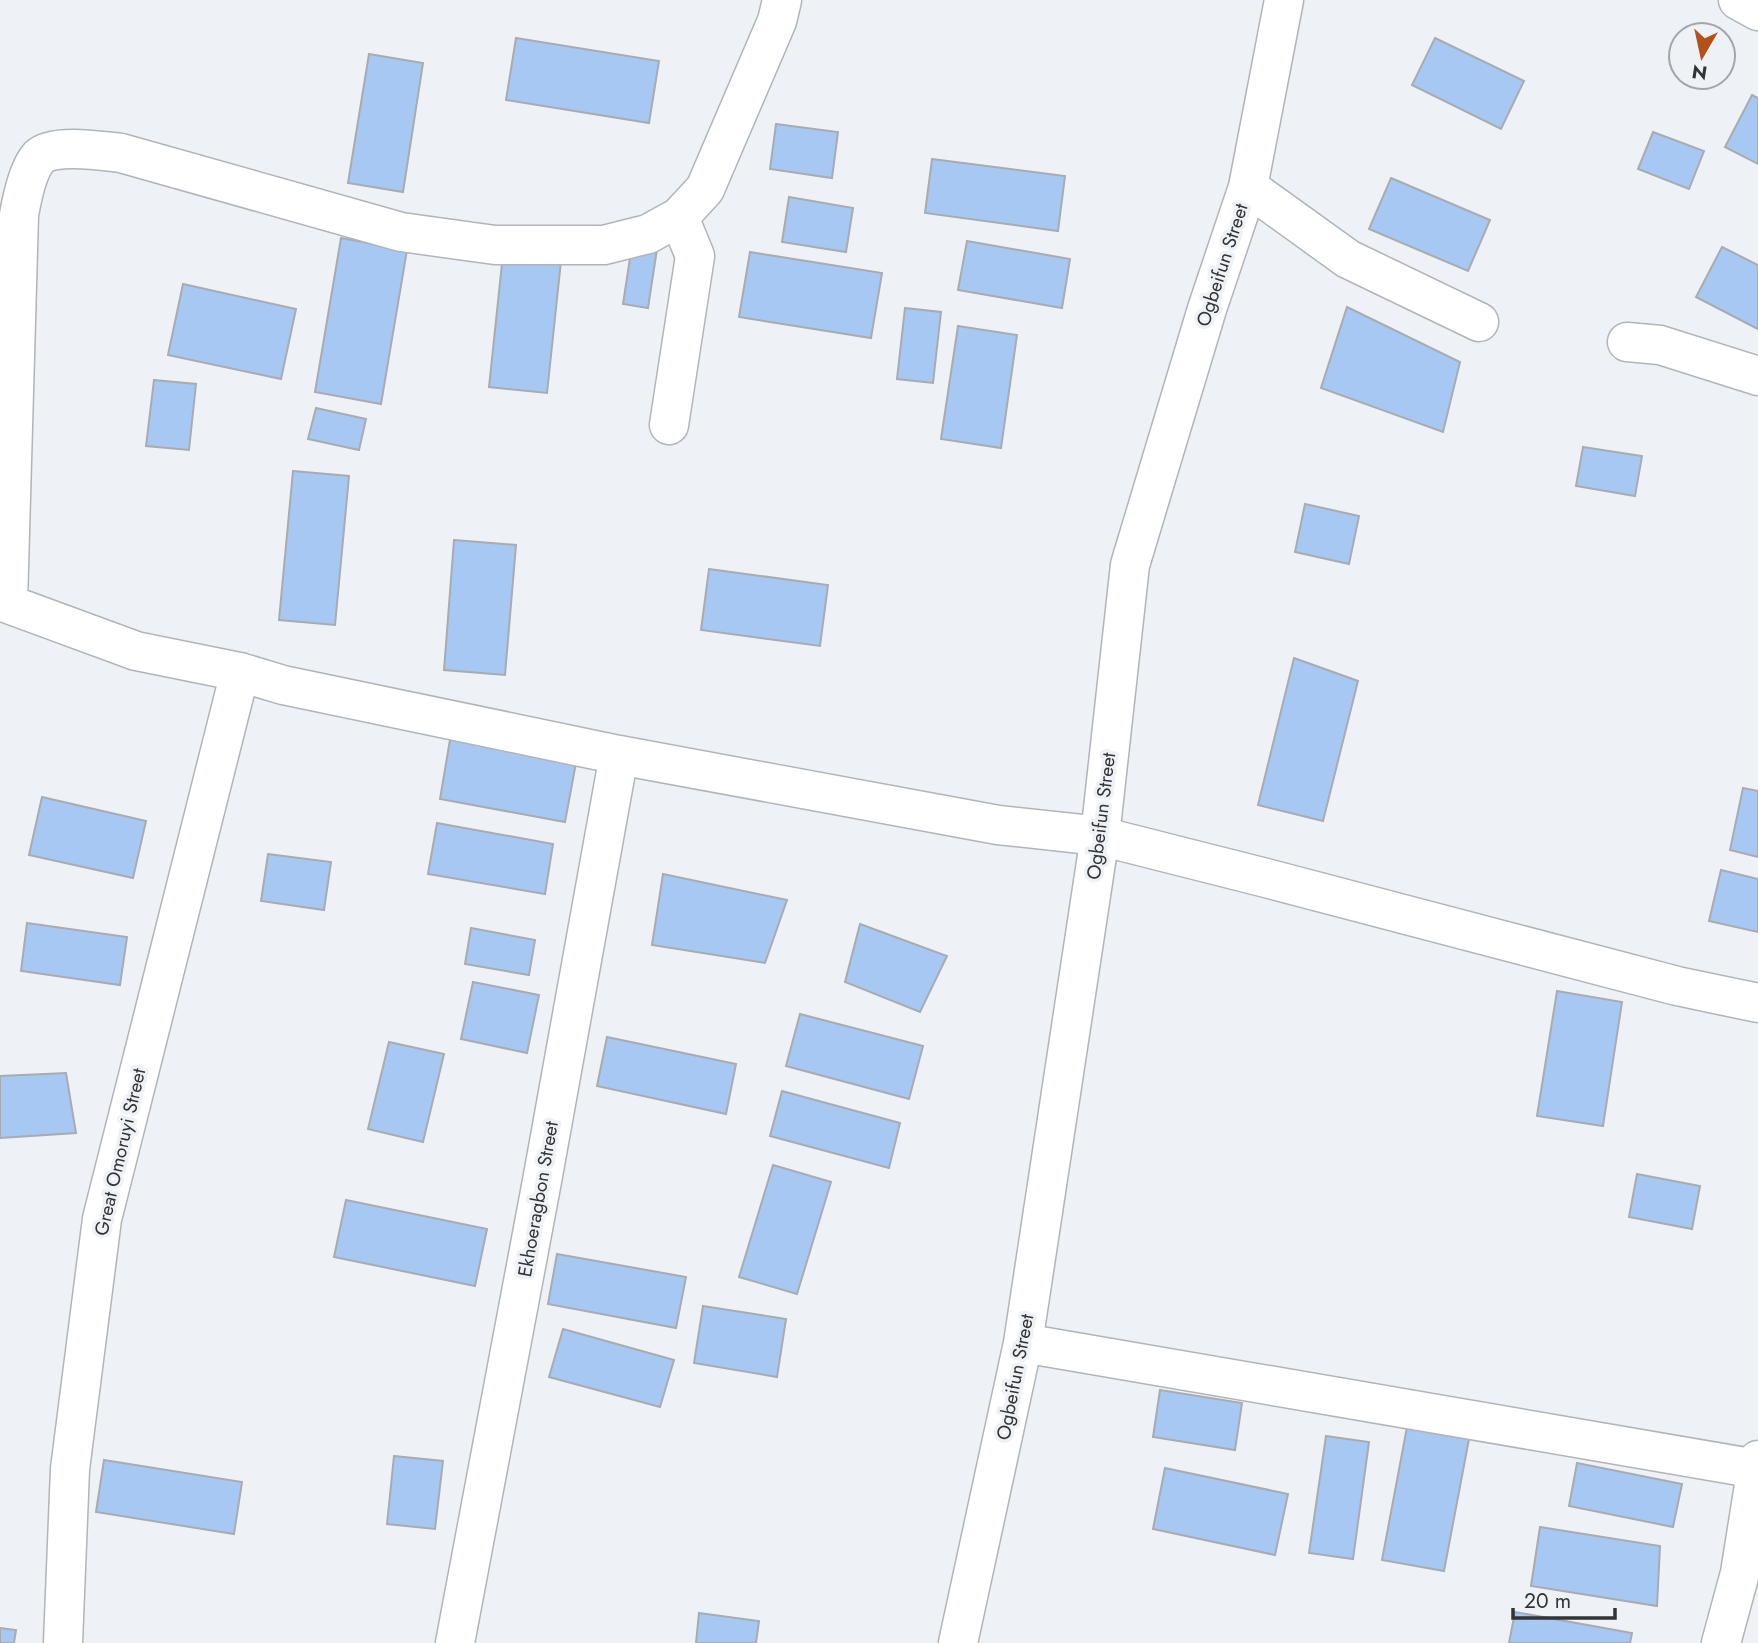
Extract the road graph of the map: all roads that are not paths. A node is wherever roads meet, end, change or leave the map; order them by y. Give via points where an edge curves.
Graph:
1 (782, 0) edge
2 (1284, 0) edge
3 (1738, 0) edge
4 (1758, 11) edge
5 (1248, 187) junction
6 (679, 216) junction
7 (1479, 322) dead end
8 (1627, 342) dead end
9 (1758, 376) edge
10 (669, 425) dead end
11 (4, 602) edge
12 (240, 672) junction
13 (619, 755) junction
14 (1100, 836) junction
15 (1758, 1003) edge
16 (1023, 1343) junction
17 (1758, 1460) edge
18 (1757, 1469) edge
19 (62, 1643) edge
20 (455, 1643) edge
21 (958, 1643) edge
22 (1721, 1643) edge

1 - 6 street via 705,189
2 - 5 street, Ogbeifun Street
3 - 4 street
5 - 7 street via 1348,259
5 - 14 street, Ogbeifun Street via 1130,565
6 - 10 street via 695,256
6 - 11 street via 648,234 604,245 495,245 401,232 121,153 50,150 39,157 26,181 19,215
8 - 9 street via 1660,345
11 - 12 street via 136,651
12 - 13 street via 283,685
12 - 19 street, Great Omoruyi Street via 102,1219 70,1469
13 - 14 street via 998,825
13 - 20 street, Ekhoeragbon Street
14 - 15 street
14 - 16 street, Ogbeifun Street
16 - 18 street
16 - 21 street, Ogbeifun Street
17 - 18 street
18 - 22 street via 1740,1573

